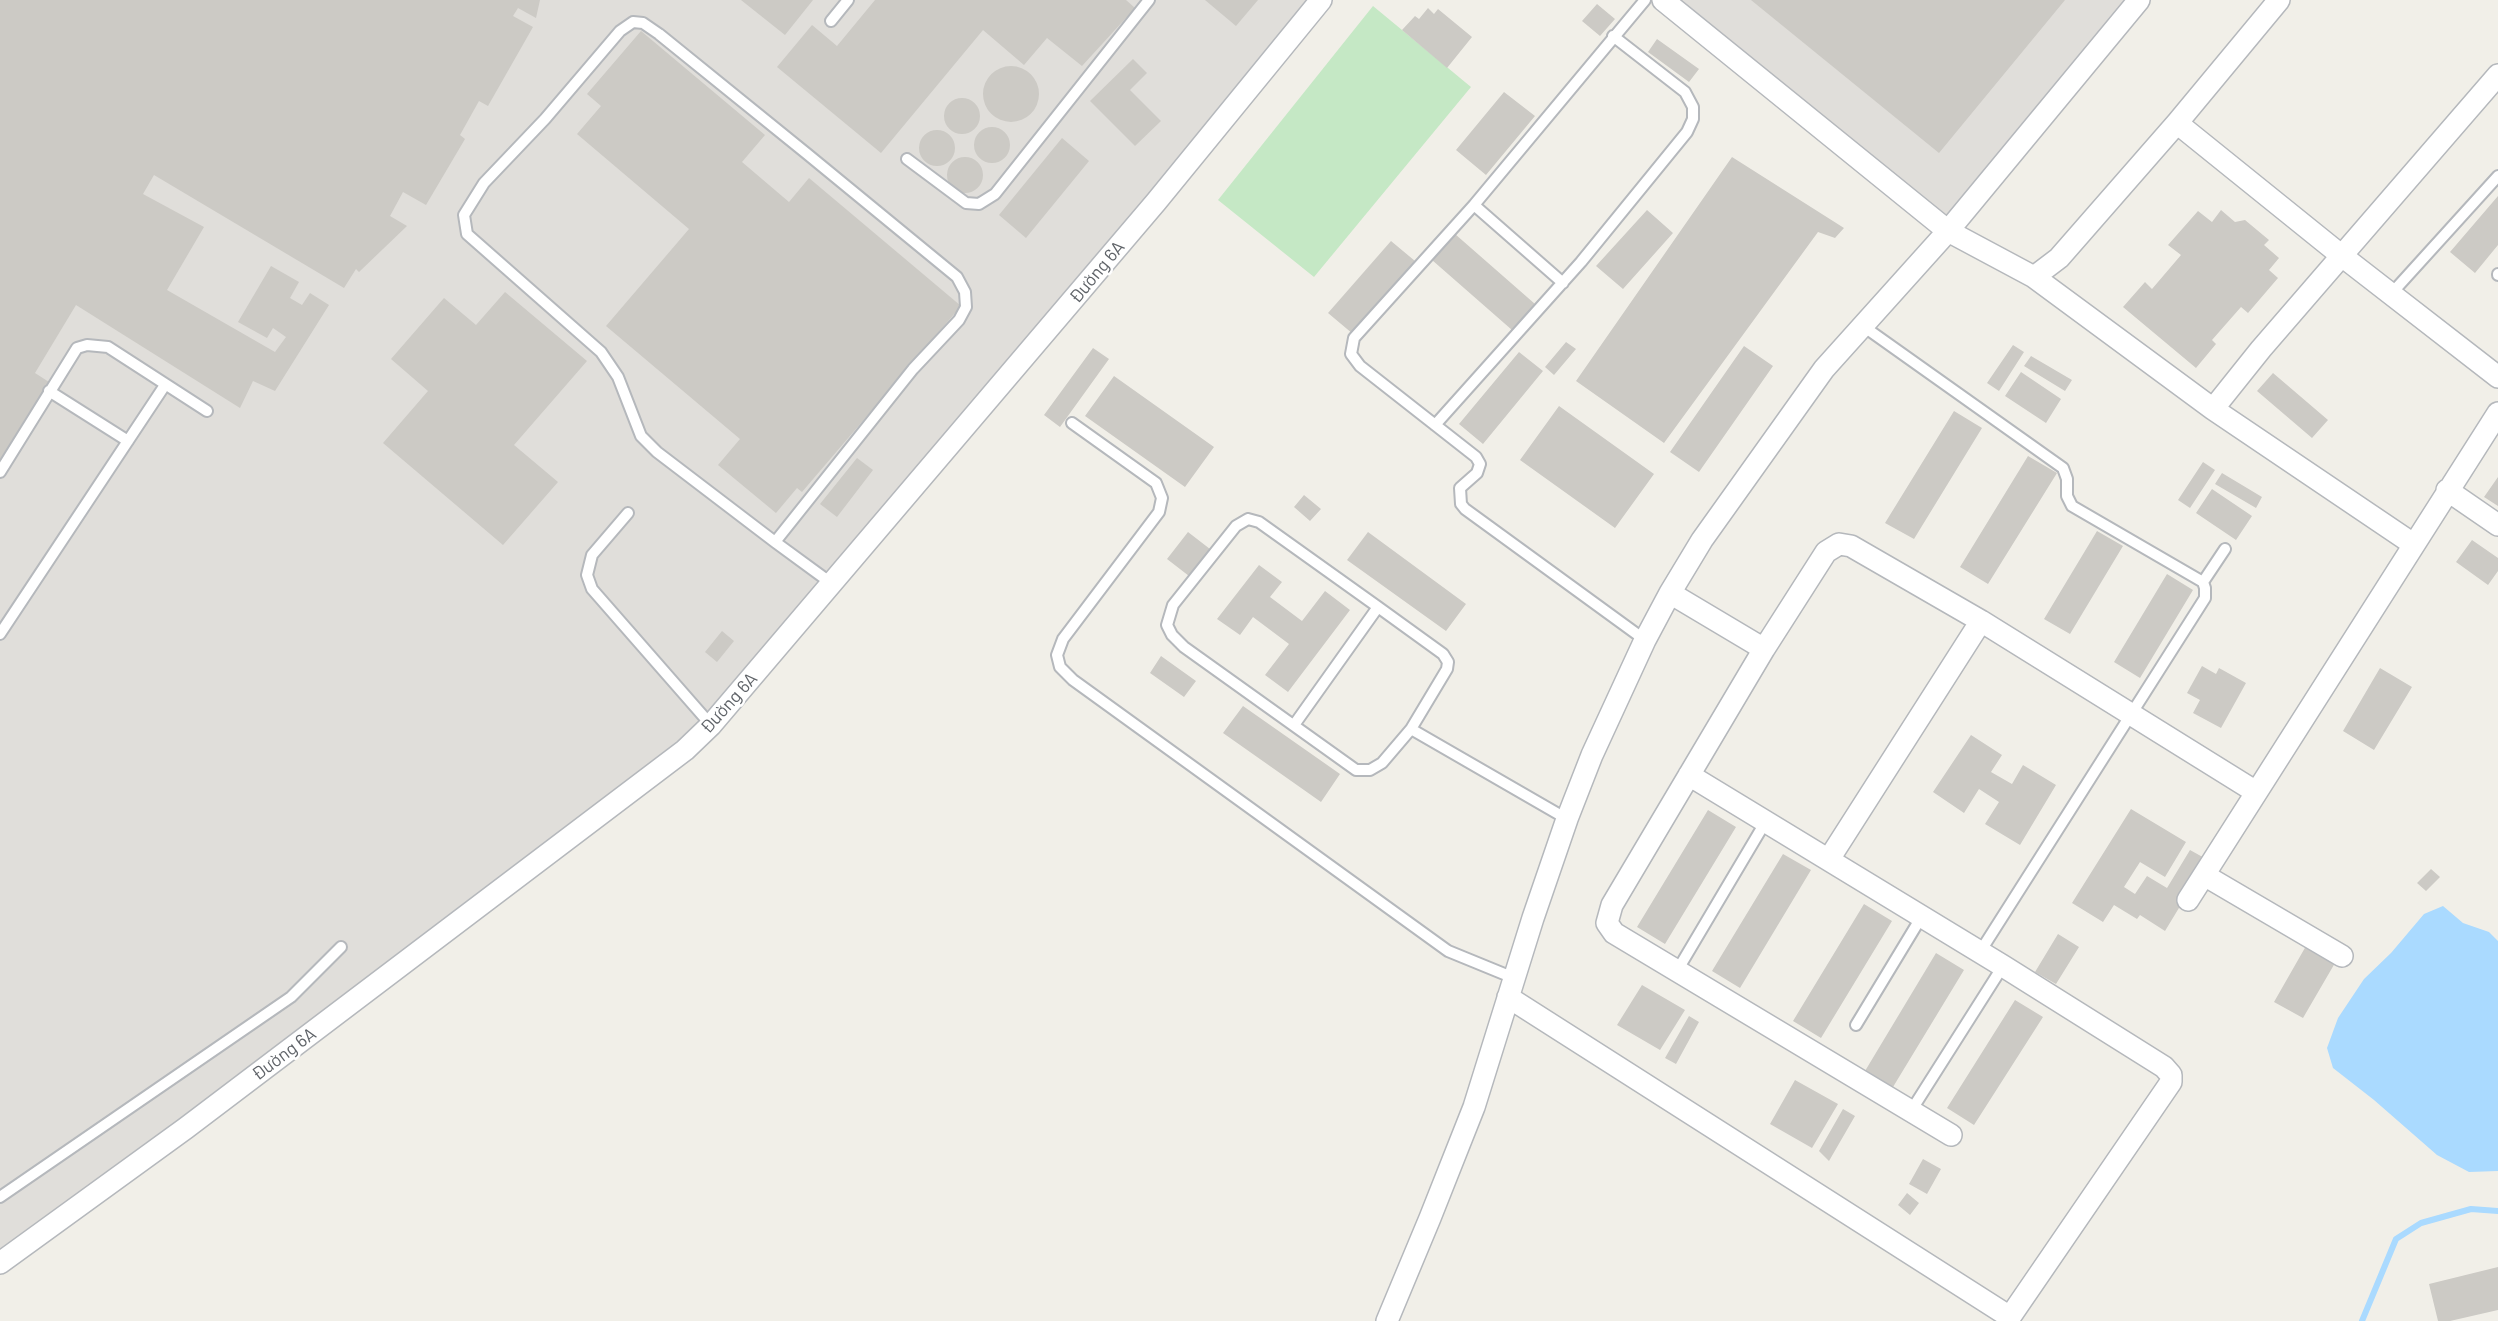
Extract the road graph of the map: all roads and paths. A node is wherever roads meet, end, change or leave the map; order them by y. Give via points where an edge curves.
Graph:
1 (848, 0) edge
2 (1149, 0) edge
3 (1321, 0) edge
4 (1645, 0) edge
5 (1663, 0) edge
6 (2139, 0) edge
7 (2279, 0) edge
8 (831, 21) dead end
9 (1613, 36) junction
10 (2498, 75) edge
11 (2178, 123) junction
12 (907, 159) dead end
13 (2498, 176) edge
14 (1474, 205) junction
15 (1948, 231) junction
16 (2342, 256) junction
17 (2034, 276) junction
18 (1563, 283) junction
19 (2391, 294) junction
20 (1863, 326) junction
21 (2498, 377) edge
22 (165, 385) junction
23 (50, 391) junction
24 (2213, 409) junction
25 (206, 411) dead end
26 (2498, 413) edge
27 (1072, 423) dead end
28 (1435, 425) junction
29 (128, 440) junction
30 (0, 472) edge
31 (2447, 490) junction
32 (628, 513) dead end
33 (2498, 526) edge
34 (775, 542) junction
35 (2413, 544) junction
36 (2225, 549) dead end
37 (2203, 582) junction
38 (831, 583) junction
39 (1670, 593) junction
40 (1378, 607) junction
41 (1981, 621) junction
42 (0, 634) edge
43 (1645, 640) junction
44 (1764, 649) junction
45 (2131, 714) junction
46 (711, 725) junction
47 (1294, 725) junction
48 (1411, 729) junction
49 (1689, 775) junction
50 (2256, 792) junction
51 (1567, 819) junction
52 (1766, 821) junction
53 (1829, 859) junction
54 (2204, 876) junction
55 (2188, 900) dead end
56 (1922, 916) junction
57 (341, 947) dead end
58 (1980, 952) junction
59 (2342, 956) dead end
60 (2003, 967) junction
61 (1677, 971) junction
62 (1511, 987) junction
63 (1856, 1025) dead end
64 (1911, 1111) junction
65 (1951, 1135) dead end
66 (0, 1197) edge
67 (0, 1263) edge
68 (1387, 1321) edge

1 - 8 lane
2 - 12 lane via 995,194 979,204 966,203
3 - 38 street, Đường 6A via 1156,202
4 - 9 lane
5 - 15 street
6 - 15 street
7 - 11 street
9 - 14 lane
9 - 18 lane via 1685,92 1693,119
10 - 16 street
11 - 16 street
11 - 17 street via 2059,258
13 - 19 lane
14 - 18 lane
14 - 28 lane via 1353,338 1351,354 1360,366
15 - 17 street
15 - 20 street
16 - 19 street
16 - 24 street
17 - 24 street
18 - 28 lane
19 - 21 street
20 - 37 lane via 2063,468 2072,506
20 - 39 street via 1824,369 1702,540
22 - 23 lane via 108,347 87,345 77,348
22 - 25 lane
22 - 29 lane
23 - 29 lane
23 - 30 lane
24 - 35 street
26 - 31 street
27 - 62 lane via 1156,483 1162,498 1159,512 1063,639 1057,655 1060,667 1448,951
28 - 43 lane via 1480,464 1460,488 1465,509
29 - 42 lane
31 - 33 street
31 - 35 street
32 - 46 lane via 592,555 587,575 592,589
34 - 34 lane via 657,452 641,436 618,377 601,352 467,234 464,215 484,183 633,22 659,34 806,153 957,277 965,292 966,307 959,320 913,369
34 - 38 lane
35 - 50 street
36 - 37 lane
37 - 45 lane via 2205,598
38 - 46 street, Đường 6A
39 - 43 street
39 - 44 street
40 - 47 lane
40 - 47 lane via 1259,522 1248,519 1236,526 1173,605 1167,625 1171,635
40 - 48 lane via 1448,662
41 - 44 street via 1851,546 1839,544 1826,552
41 - 45 street
41 - 53 street
43 - 51 street
44 - 49 street
45 - 50 street
45 - 58 lane
46 - 67 street, Đường 6A via 685,750 208,1111
47 - 48 lane via 1356,770 1370,770 1382,763
48 - 51 lane
49 - 52 street
49 - 61 street via 1612,905 1607,923 1614,933
50 - 54 street
51 - 62 street
52 - 53 street
52 - 61 lane
53 - 56 street
54 - 55 street
54 - 59 street
56 - 58 street
56 - 63 lane
57 - 66 lane via 291,997
58 - 60 street
60 - 62 street via 2171,1075 2171,1082 2010,1317
60 - 64 lane
61 - 64 street
62 - 68 street via 1474,1107
64 - 65 street

